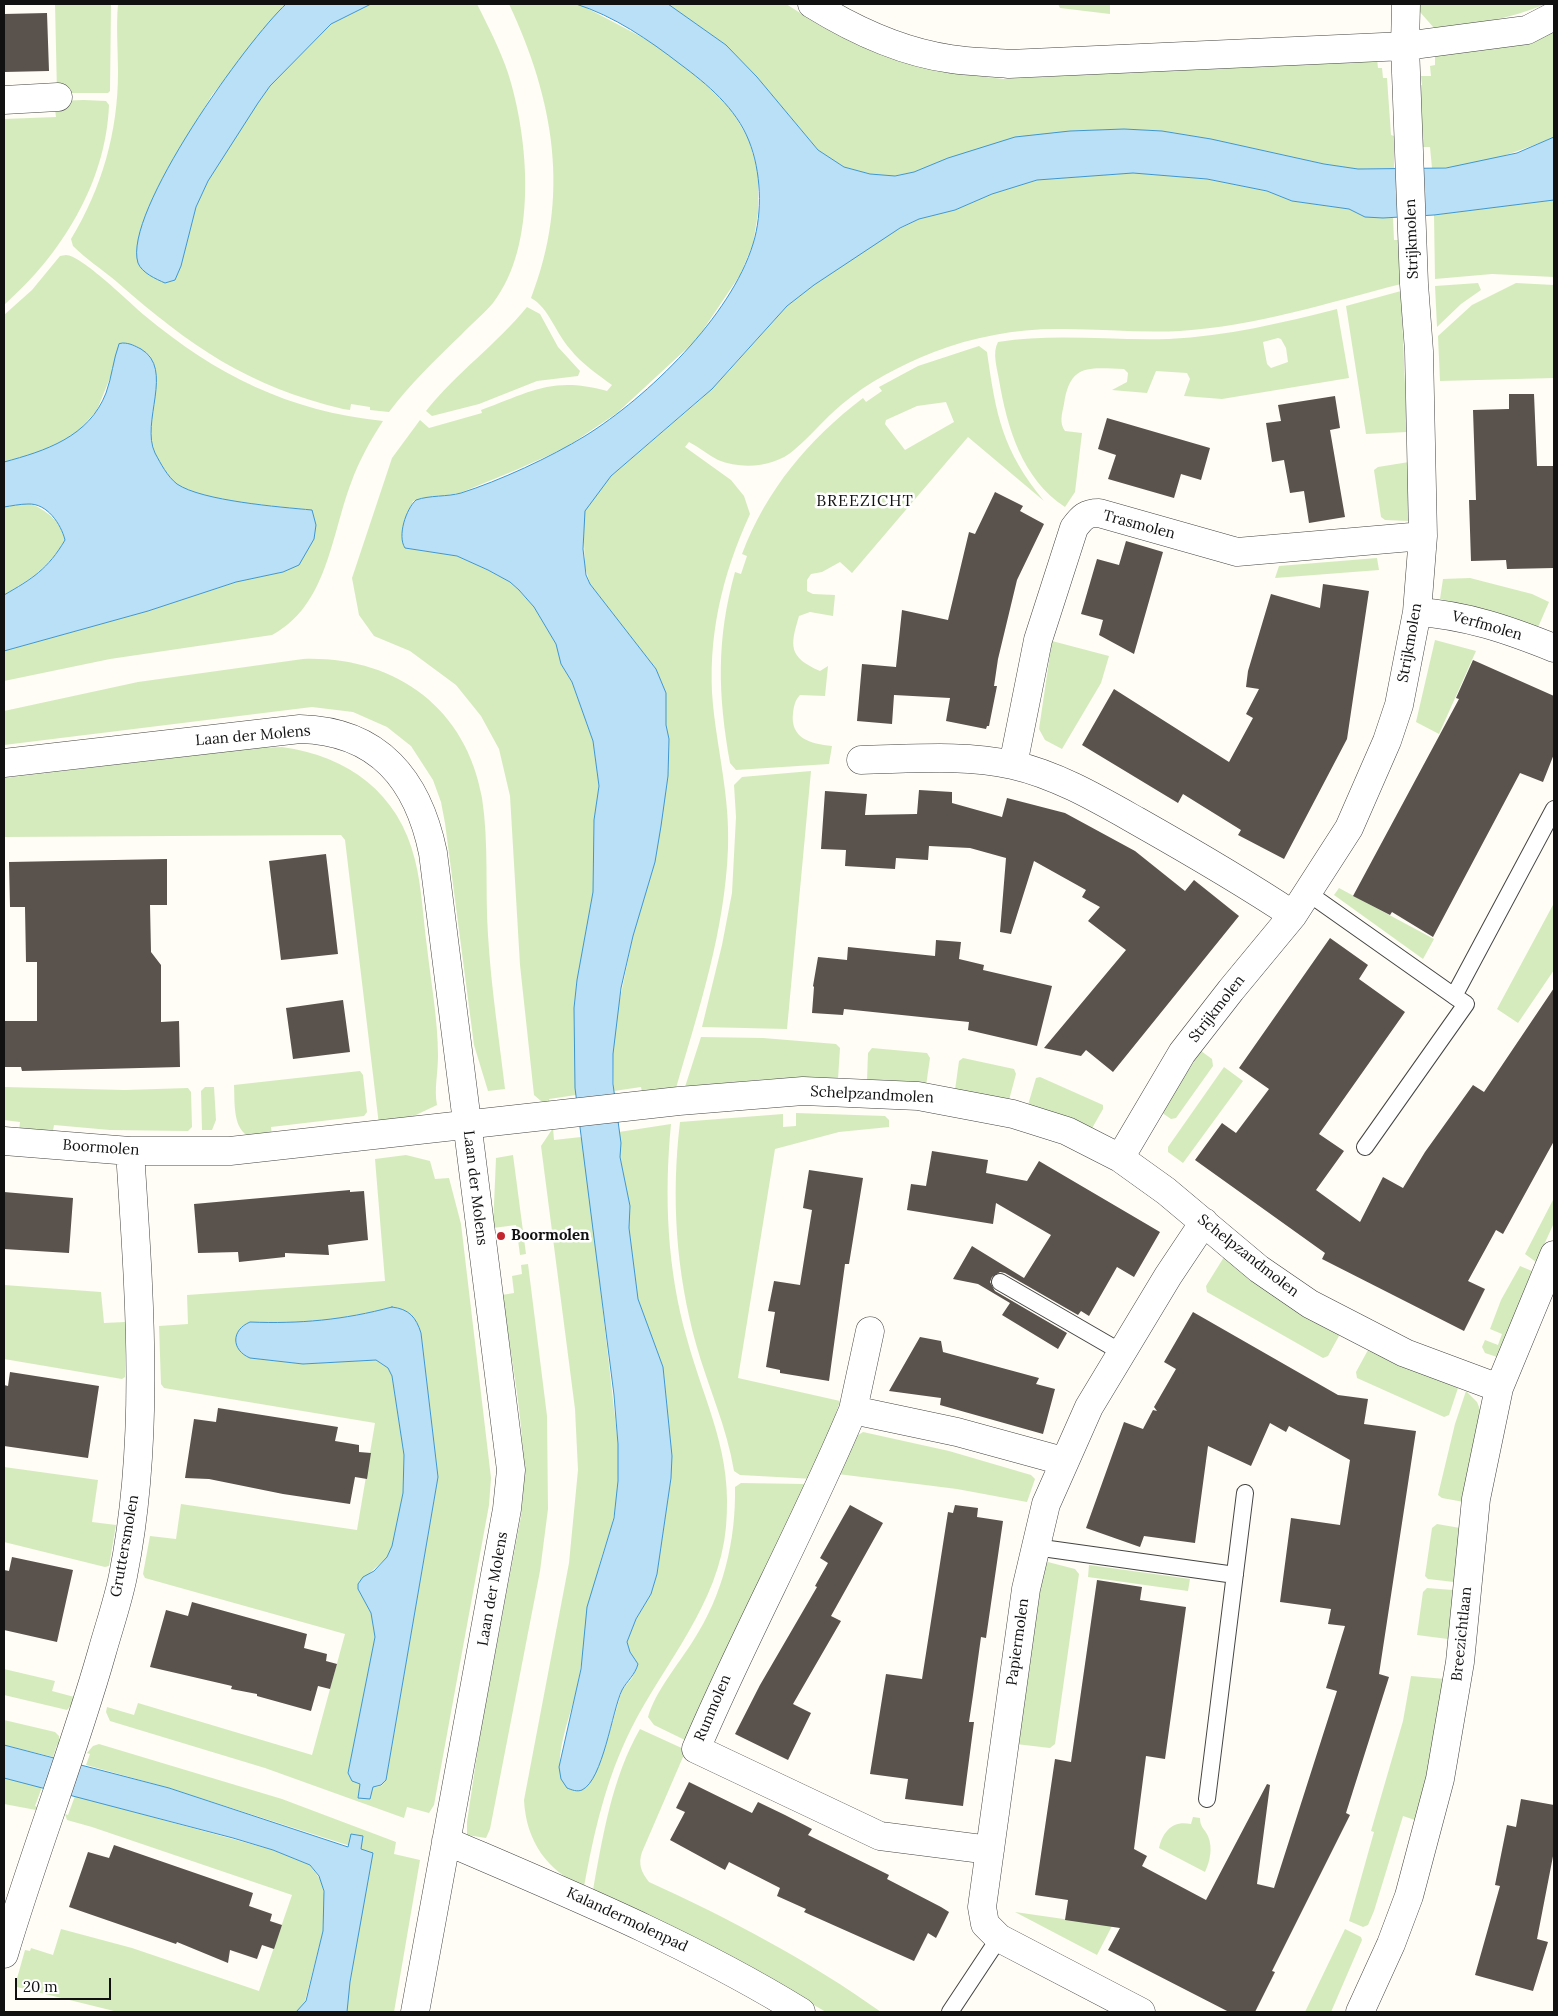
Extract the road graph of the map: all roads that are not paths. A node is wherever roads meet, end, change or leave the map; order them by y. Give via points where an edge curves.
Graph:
1 (812, 4) edge
2 (1406, 4) edge
3 (1554, 16) edge
4 (1405, 46) junction
5 (58, 97) dead end
6 (4, 100) edge
7 (1423, 536) junction
8 (1417, 612) junction
9 (1554, 648) edge
10 (861, 760) dead end
11 (4, 763) edge
12 (1013, 765) junction
13 (1554, 809) edge
14 (1308, 893) junction
15 (1293, 915) junction
16 (1454, 996) junction
17 (468, 1125) junction
18 (4, 1141) edge
19 (1365, 1147) dead end
20 (130, 1151) junction
21 (1120, 1158) junction
22 (1204, 1222) junction
23 (1554, 1255) edge
24 (1000, 1282) dead end
25 (870, 1331) dead end
26 (1121, 1352) junction
27 (1499, 1388) junction
28 (853, 1410) junction
29 (1063, 1461) junction
30 (1245, 1493) dead end
31 (1035, 1547) junction
32 (1235, 1575) junction
33 (1207, 1799) dead end
34 (446, 1841) junction
35 (990, 1850) junction
36 (998, 1938) junction
37 (4, 1954) edge
38 (414, 2012) edge
39 (801, 2012) edge
40 (950, 2012) edge
41 (1141, 2012) edge
42 (1360, 2012) edge

1 - 4 street via 850,27 910,50 950,59 1009,64
2 - 4 street, Strijkmolen
3 - 4 street via 1527,30
4 - 7 street, Strijkmolen via 1419,351
5 - 6 street
7 - 8 street, Strijkmolen
7 - 12 street, Trasmolen via 1237,552 1089,513 1074,528 1038,640
8 - 9 street, Verfmolen via 1450,614 1503,628
8 - 14 street, Strijkmolen via 1399,705 1387,741 1349,828
10 - 12 street via 961,758
11 - 17 street, Laan der Molens via 300,729 336,732 380,755 411,789 429,831
12 - 15 street via 1058,780 1096,798 1221,868
13 - 16 lane
14 - 15 street, Strijkmolen
14 - 16 lane
15 - 21 street, Strijkmolen via 1182,1053
16 - 19 lane via 1466,1004
17 - 20 street, Boormolen via 230,1151
17 - 21 street, Schelpzandmolen via 803,1091 918,1096 1013,1114 1067,1131
17 - 34 street, Laan der Molens via 511,1488
18 - 20 street, Boormolen
20 - 37 street, Gruttersmolen via 138,1280 140,1387 137,1477 123,1577 81,1726
21 - 22 street, Schelpzandmolen
22 - 26 street, Papiermolen
22 - 27 street, Schelpzandmolen via 1259,1269 1318,1308 1405,1353
23 - 27 street, Breezichtlaan
24 - 26 lane
25 - 28 street, Runmolen
26 - 29 street, Papiermolen
27 - 42 street, Breezichtlaan via 1476,1499 1460,1662 1440,1780 1409,1896
28 - 29 street via 957,1432
28 - 35 street, Runmolen via 821,1485 743,1640 696,1749 880,1836
29 - 31 street, Papiermolen via 1046,1504
30 - 32 lane
31 - 32 lane
31 - 35 street, Papiermolen via 1026,1589
32 - 33 lane
34 - 38 street, Laan der Molens
34 - 39 street, Kalandermolenpad via 566,1891 675,1942 749,1980
35 - 36 street, Papiermolen via 982,1907 986,1924
36 - 40 lane
36 - 41 street, Papiermolen

